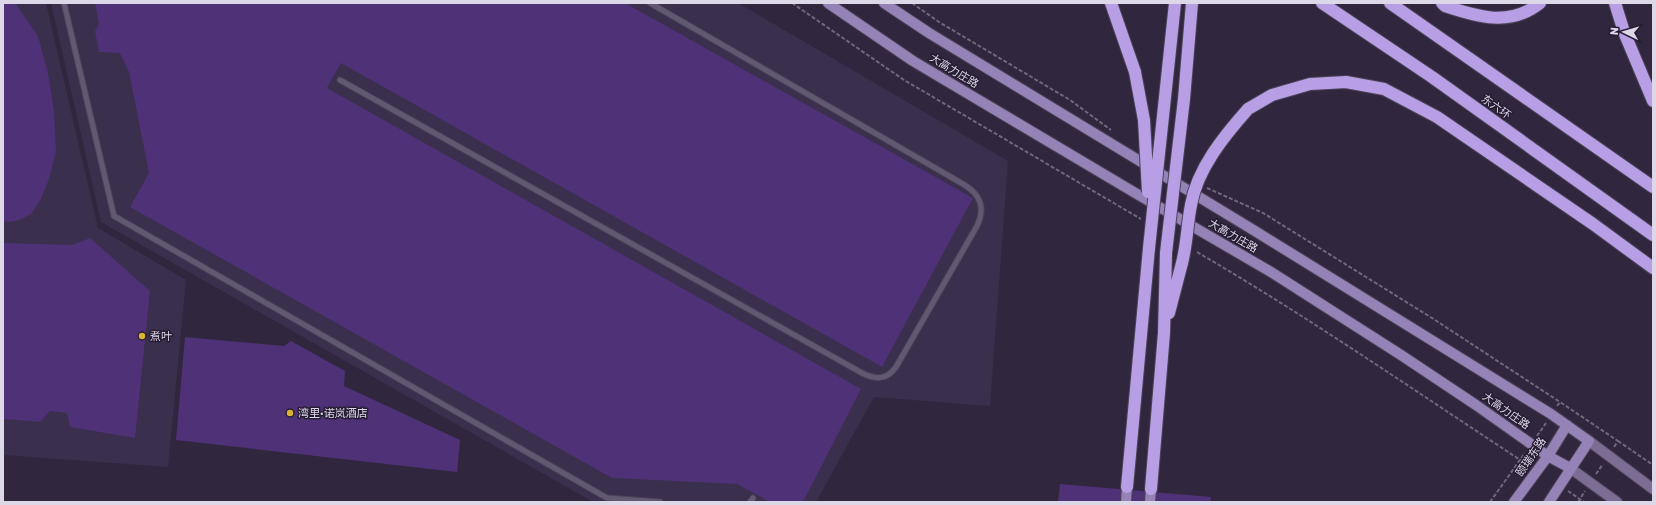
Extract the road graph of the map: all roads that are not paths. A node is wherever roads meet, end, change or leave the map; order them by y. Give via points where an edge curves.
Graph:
1 (64, 3) edge
2 (650, 3) edge
3 (828, 3) edge
4 (884, 3) edge
5 (1111, 3) edge
6 (1175, 3) edge
7 (1192, 3) edge
8 (1322, 3) edge
9 (1390, 3) edge
10 (1442, 3) edge
11 (1540, 3) edge
12 (1615, 3) edge
13 (340, 80) dead end
14 (1653, 101) edge
15 (1653, 187) edge
16 (1653, 235) edge
17 (1149, 248) junction
18 (1653, 268) edge
19 (1164, 333) junction
20 (1567, 425) junction
21 (1589, 441) junction
22 (1548, 456) junction
23 (1570, 468) junction
24 (1127, 487) joint
25 (1151, 489) joint
26 (1653, 489) edge
27 (660, 502) edge
28 (1126, 502) edge
29 (1150, 502) edge
30 (1514, 502) edge
31 (1549, 502) edge
32 (1617, 502) edge

1 - 27 lane via 114,216 607,498
2 - 13 lane via 963,184 978,196 982,209 978,226 896,367 888,375 880,378 862,373
3 - 22 main road, 大高力庄路 via 913,61 1271,272 1476,404
4 - 20 main road, 大高力庄路
5 - 17 highway, bridge via 1135,72 1144,120
6 - 17 highway, bridge
7 - 19 highway, bridge via 1166,254
8 - 16 highway, 东六环 via 1432,77
9 - 15 highway
10 - 11 highway via 1476,16 1509,18 1530,11
12 - 14 highway
17 - 24 highway
18 - 19 highway, bridge via 1443,121 1384,89 1346,82 1310,84 1272,95 1248,109 1227,132 1200,175 1191,204 1186,251
19 - 25 highway
20 - 21 main road, 大高力庄路
20 - 22 main road, 颐瑞东路
21 - 23 main road
21 - 26 main road, 大高力庄路
22 - 23 main road, 大高力庄路
22 - 30 main road, 颐瑞东路
23 - 31 main road
23 - 32 main road, 大高力庄路
24 - 28 main road
25 - 29 main road

